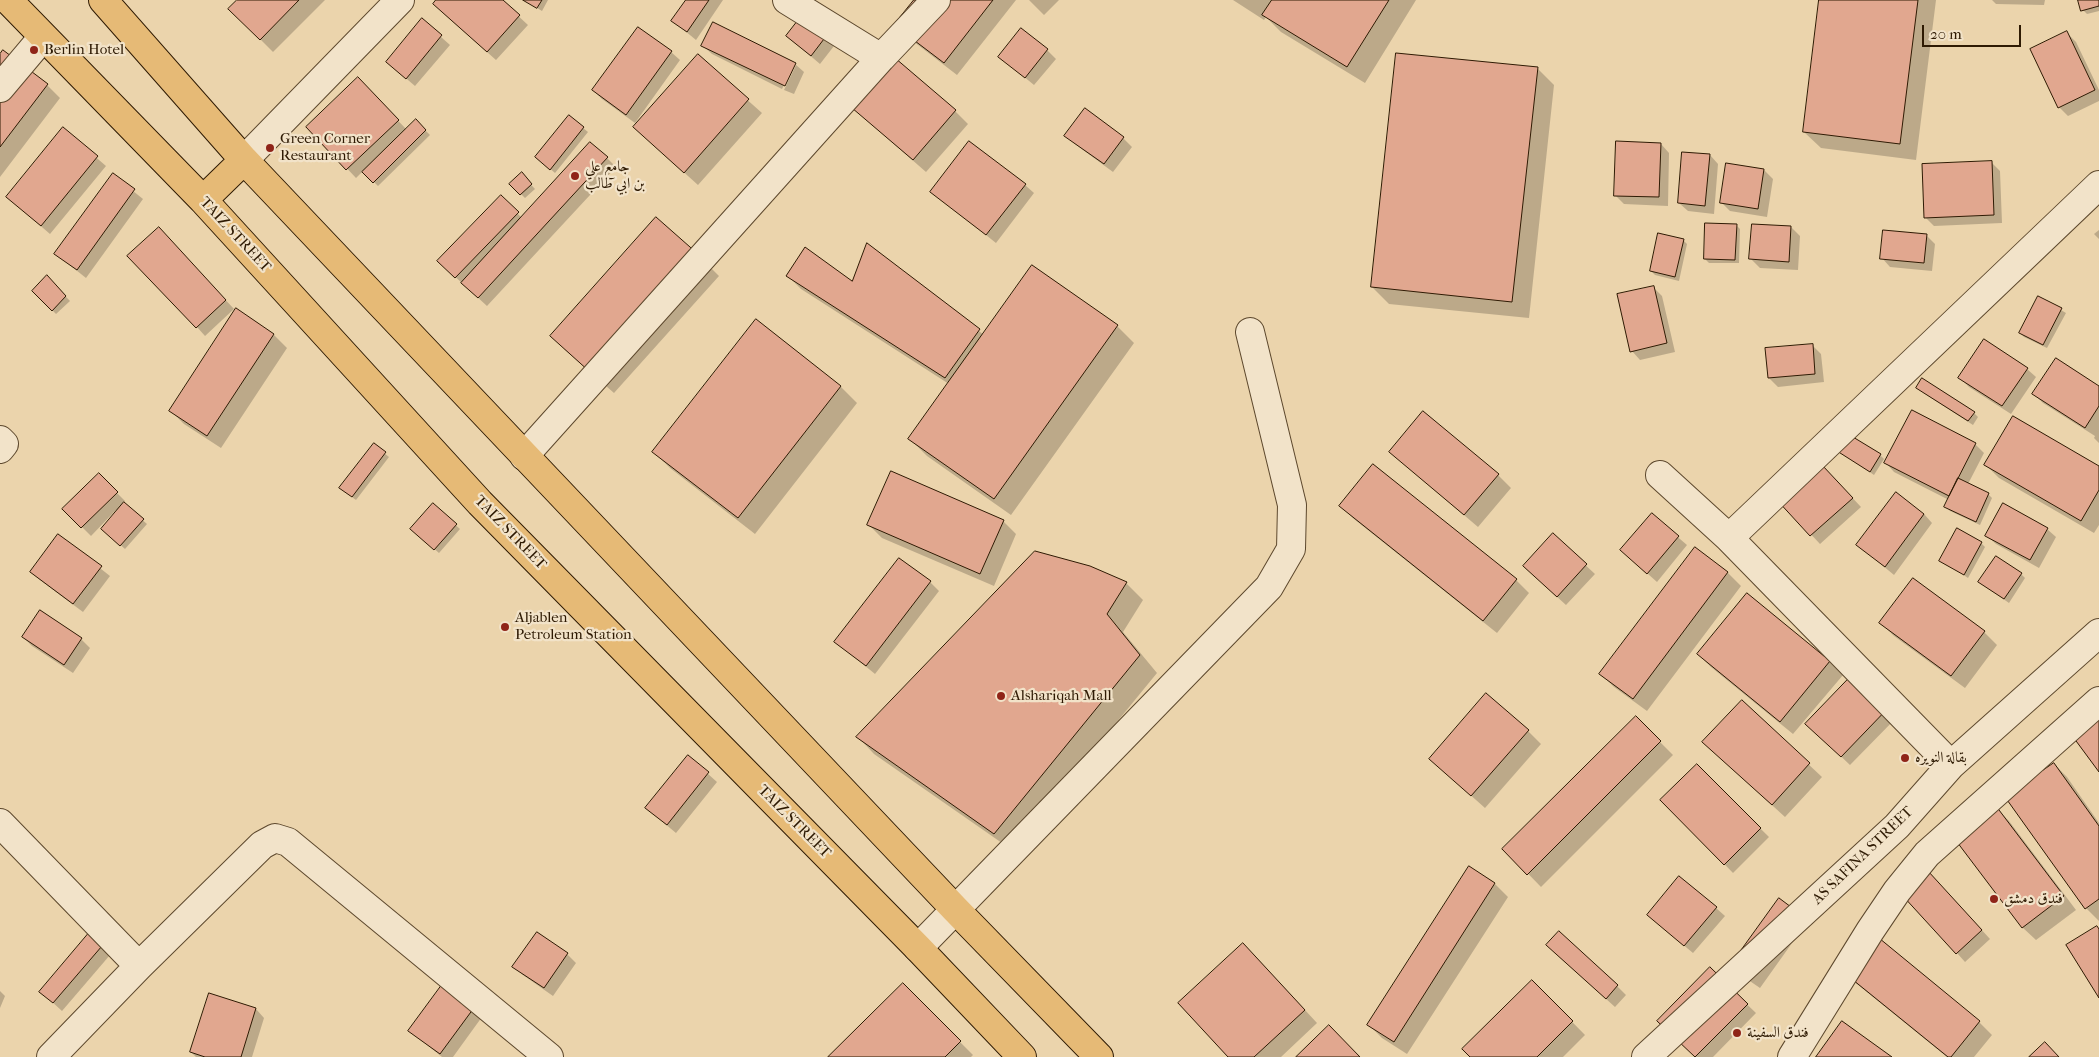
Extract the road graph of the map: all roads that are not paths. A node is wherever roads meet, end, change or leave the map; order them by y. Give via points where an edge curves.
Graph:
1 (8, 0) edge
2 (103, 0) edge
3 (400, 0) edge
4 (787, 0) edge
5 (936, 0) edge
6 (43, 37) junction
7 (881, 58) junction
8 (0, 88) edge
9 (244, 160) junction
10 (2099, 185) edge
11 (203, 200) junction
12 (1250, 332) dead end
13 (0, 440) edge
14 (0, 449) edge
15 (524, 456) junction
16 (1660, 476) dead end
17 (1729, 538) junction
18 (2099, 633) edge
19 (2099, 701) edge
20 (1951, 765) junction
21 (0, 824) edge
22 (1897, 826) junction
23 (1928, 854) junction
24 (955, 909) junction
25 (918, 948) junction
26 (138, 966) junction
27 (51, 1057) edge
28 (549, 1057) edge
29 (1022, 1057) edge
30 (1099, 1057) edge
31 (1646, 1057) edge
32 (1792, 1057) edge

1 - 6 highway, TAIZ STREET
2 - 9 highway
3 - 9 street
4 - 7 street
5 - 7 street
6 - 8 street
6 - 11 highway, TAIZ STREET
7 - 15 street
9 - 11 highway
9 - 15 highway
10 - 17 street
11 - 25 highway, TAIZ STREET via 480,503
12 - 24 street via 1292,505 1291,549 1269,587
13 - 14 street via 4,444
15 - 24 highway
16 - 17 street
17 - 20 street
18 - 20 street, AS SAFINA STREET
19 - 23 street
20 - 22 street, AS SAFINA STREET
21 - 26 street
22 - 23 street
22 - 31 street, AS SAFINA STREET
23 - 32 street via 1870,931
24 - 25 street
24 - 30 highway
25 - 29 highway, TAIZ STREET
26 - 27 street
26 - 28 street via 262,845 275,838 288,842

